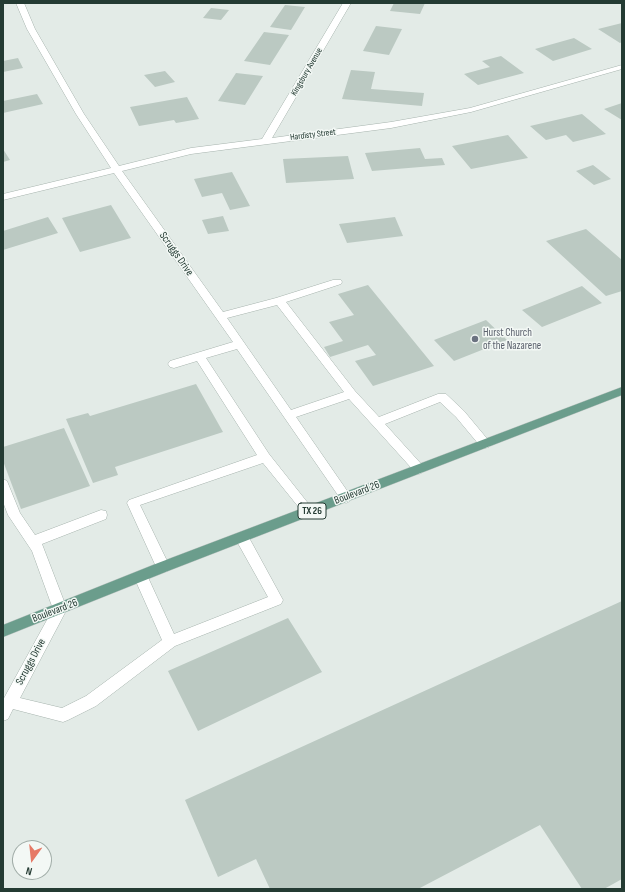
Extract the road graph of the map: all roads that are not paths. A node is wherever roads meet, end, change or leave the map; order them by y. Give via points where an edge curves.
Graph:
1 (20, 3) edge
2 (347, 3) edge
3 (622, 67) edge
4 (266, 140) junction
5 (116, 169) junction
6 (3, 197) edge
7 (337, 282) dead end
8 (279, 301) junction
9 (220, 316) junction
10 (240, 344) junction
11 (200, 357) junction
12 (174, 364) dead end
13 (622, 391) edge
14 (351, 394) junction
15 (289, 415) junction
16 (377, 422) junction
17 (485, 444) junction
18 (265, 457) junction
19 (420, 469) junction
20 (3, 484) edge
21 (346, 498) junction
22 (309, 512) junction
23 (101, 515) dead end
24 (242, 538) junction
25 (32, 542) junction
26 (163, 567) junction
27 (142, 577) junction
28 (60, 609) junction
29 (3, 631) edge
30 (170, 642) junction
31 (6, 708) edge

1 - 5 street, Scruggs Drive via 31,29 80,114
2 - 4 street, Kingsbury Avenue
3 - 4 street, Hardisty Street via 470,110 391,125
4 - 5 street, Hardisty Street via 191,151
5 - 6 street, Hardisty Street
5 - 9 street, Scruggs Drive
7 - 8 street
8 - 9 street
8 - 14 street
9 - 10 street, Scruggs Drive
10 - 11 street
10 - 15 street, Scruggs Drive
11 - 12 street
11 - 18 street
13 - 17 main road, Boulevard 26 / TX 26
14 - 15 street
14 - 16 street
15 - 21 street, Scruggs Drive
16 - 17 street via 442,397
16 - 19 street
17 - 19 main road, Boulevard 26 / TX 26
18 - 22 street
18 - 26 street via 133,503
19 - 21 main road, Boulevard 26 / TX 26
20 - 25 street via 14,515
21 - 22 main road, Boulevard 26 / TX 26
22 - 24 main road, Boulevard 26 / TX 26
23 - 25 street
24 - 26 main road, Boulevard 26 / TX 26
24 - 30 street via 276,600
25 - 28 street via 38,549
26 - 27 main road, Boulevard 26 / TX 26
27 - 28 main road, Boulevard 26 / TX 26
27 - 30 street
28 - 29 main road, Boulevard 26 / TX 26
28 - 31 street, Scruggs Drive
30 - 31 street via 91,701 63,715

